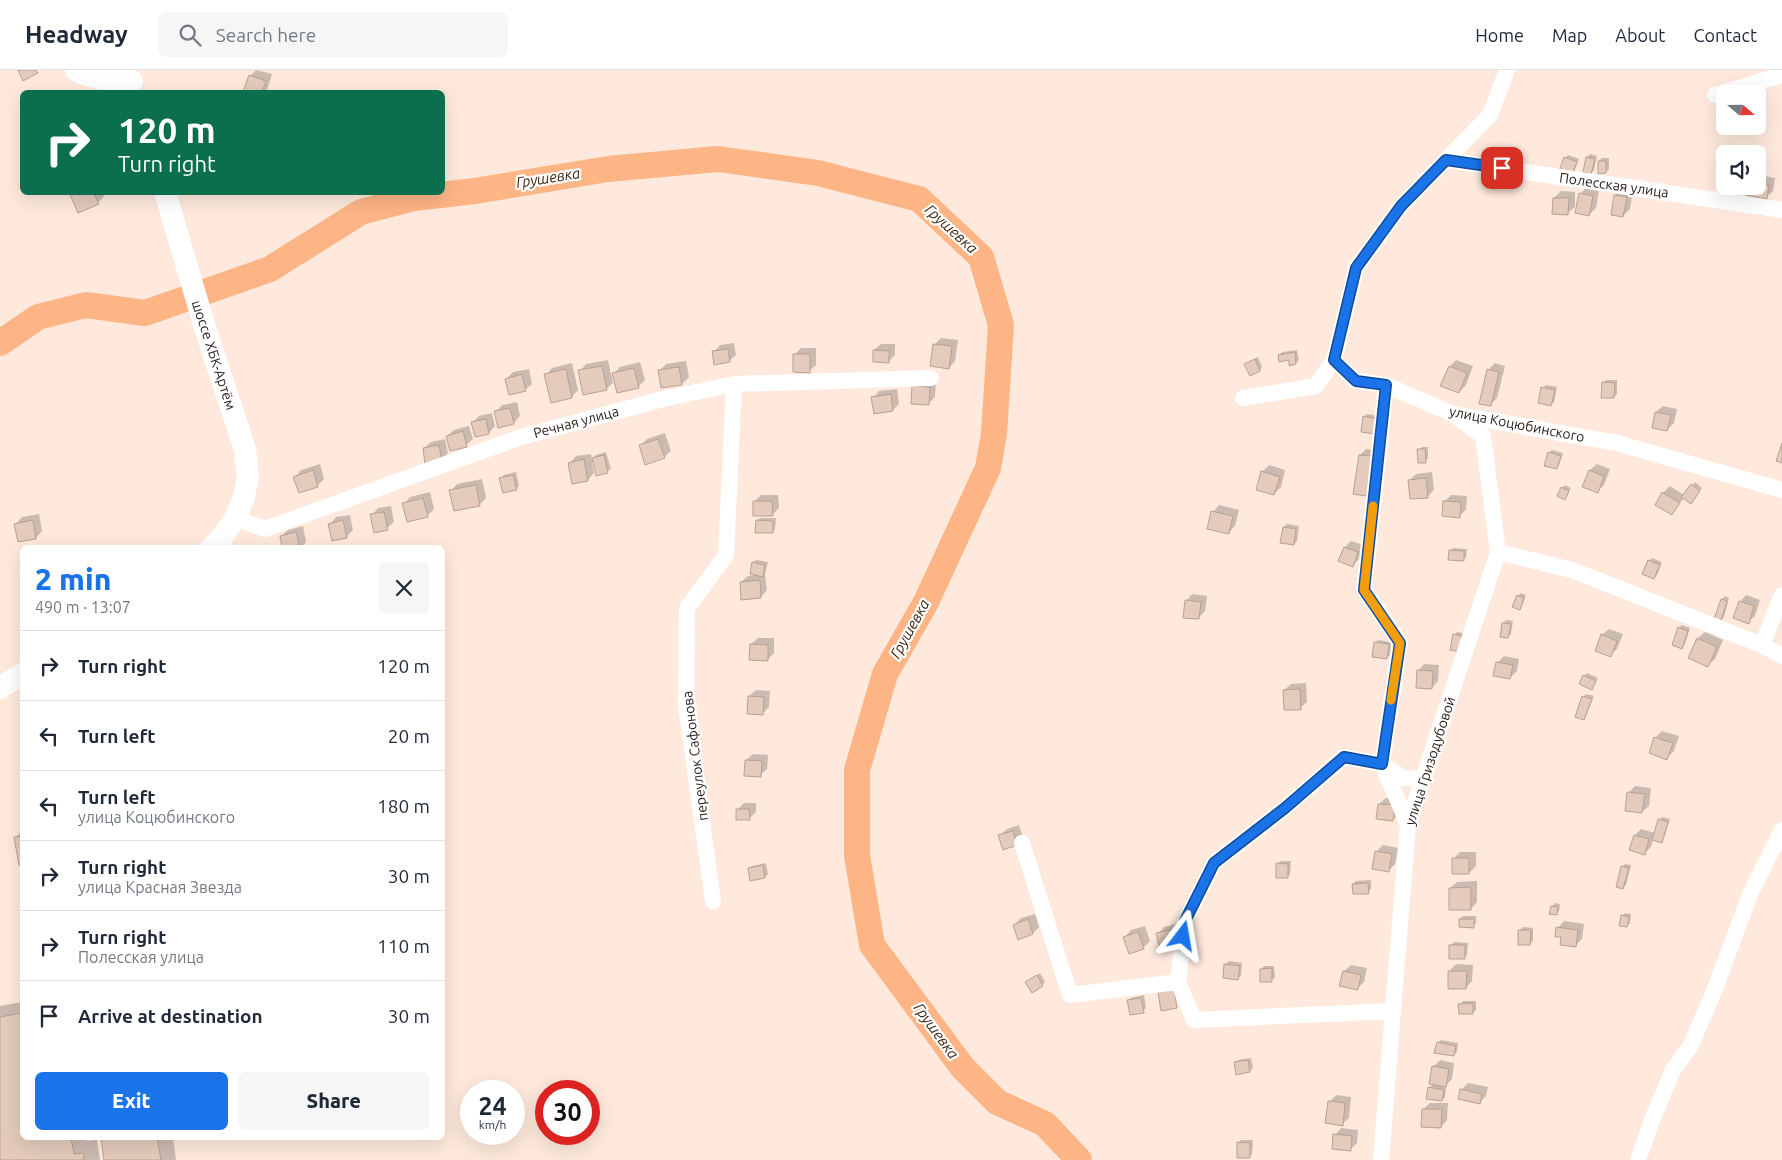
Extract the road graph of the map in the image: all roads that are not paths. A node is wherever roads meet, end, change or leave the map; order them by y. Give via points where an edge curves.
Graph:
1 (76, 70) edge
2 (1507, 70) edge
3 (1782, 74) edge
4 (133, 81) edge
5 (1715, 95) dead end
6 (1446, 160) junction
7 (166, 195) edge
8 (1782, 210) edge
9 (1334, 360) junction
10 (931, 378) dead end
11 (734, 384) junction
12 (1386, 385) junction
13 (1243, 398) dead end
14 (1453, 414) junction
15 (1782, 490) edge
16 (236, 518) junction
17 (214, 545) edge
18 (1498, 552) junction
19 (1782, 595) edge
20 (1762, 646) junction
21 (1782, 656) edge
22 (20, 675) edge
23 (0, 688) edge
24 (1382, 764) junction
25 (1423, 779) junction
26 (1408, 824) junction
27 (1782, 830) edge
28 (1022, 843) dead end
29 (714, 902) dead end
30 (1178, 982) junction
31 (1393, 1011) junction
32 (1381, 1160) edge
33 (1638, 1160) edge

1 - 4 main road via 95,77
2 - 6 street via 1490,115
3 - 5 street
6 - 8 street, Полесская улица
6 - 9 street via 1401,206 1356,268
7 - 16 main road, шоссе ХБК-Артём via 244,448 248,476
9 - 12 street, улица Коцюбинского via 1356,381
9 - 13 street via 1316,386
10 - 11 street, Речная улица
11 - 16 street, Речная улица via 663,399 521,437 264,529
11 - 29 street, переулок Сафонова via 726,555 687,608 686,705
12 - 14 street, улица Коцюбинского
12 - 24 street via 1364,590 1400,643
14 - 15 street, улица Коцюбинского via 1617,443
14 - 18 street, улица Гризодубовой via 1483,436
16 - 17 main road, шоссе ХБК-Артём
18 - 20 street via 1572,570
18 - 25 street, улица Гризодубовой
19 - 20 street
20 - 21 street
22 - 23 main road
24 - 25 street via 1403,778
24 - 26 street
24 - 30 street via 1344,757 1214,863 1185,921
25 - 26 street, улица Гризодубовой
26 - 31 street, улица Гризодубовой
27 - 33 street via 1751,892 1690,1047 1673,1070
28 - 30 street via 1070,995
30 - 31 street via 1194,1020
31 - 32 street, улица Гризодубовой

